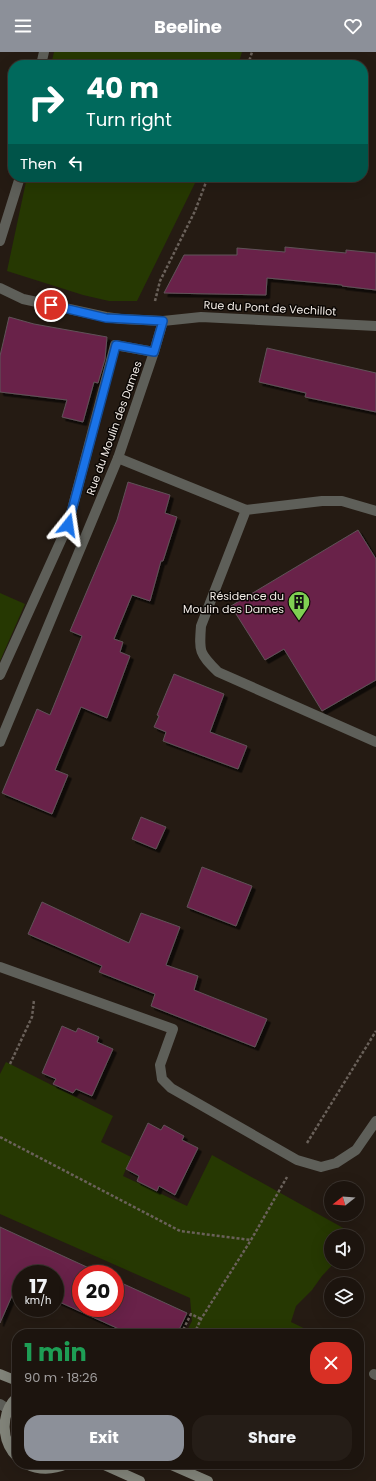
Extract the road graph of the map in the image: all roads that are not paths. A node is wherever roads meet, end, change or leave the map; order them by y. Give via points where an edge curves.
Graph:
1 (18, 182) edge
2 (0, 242) edge
3 (0, 288) edge
4 (163, 321) junction
5 (376, 326) edge
6 (154, 352) junction
7 (118, 458) junction
8 (246, 510) junction
9 (376, 512) edge
10 (0, 675) edge
11 (0, 742) edge
12 (376, 742) edge
13 (0, 967) edge
14 (376, 1121) edge
15 (0, 1374) edge
16 (12, 1379) edge
17 (9, 1409) edge
18 (2, 1428) edge
19 (12, 1452) edge
20 (113, 1469) edge
21 (180, 1469) edge
22 (140, 1481) edge
23 (208, 1481) edge

1 - 2 street
3 - 4 street, Rue du Pont de Vechillot via 23,299 106,318
4 - 5 street, Rue du Pont de Vechillot via 201,317
4 - 6 street, Rue du Moulin des Dames
6 - 7 street, Rue du Moulin des Dames
6 - 10 street via 116,345 68,525
7 - 8 street
7 - 11 street, Rue du Moulin des Dames
8 - 9 street via 322,500 342,501
8 - 12 street via 202,626 200,646 204,658 218,672
13 - 14 street via 173,1029 160,1065 162,1078 171,1088 297,1160 321,1167 336,1163 356,1150
15 - 16 main road
17 - 18 main road
18 - 19 main road
20 - 22 main road
21 - 23 main road

